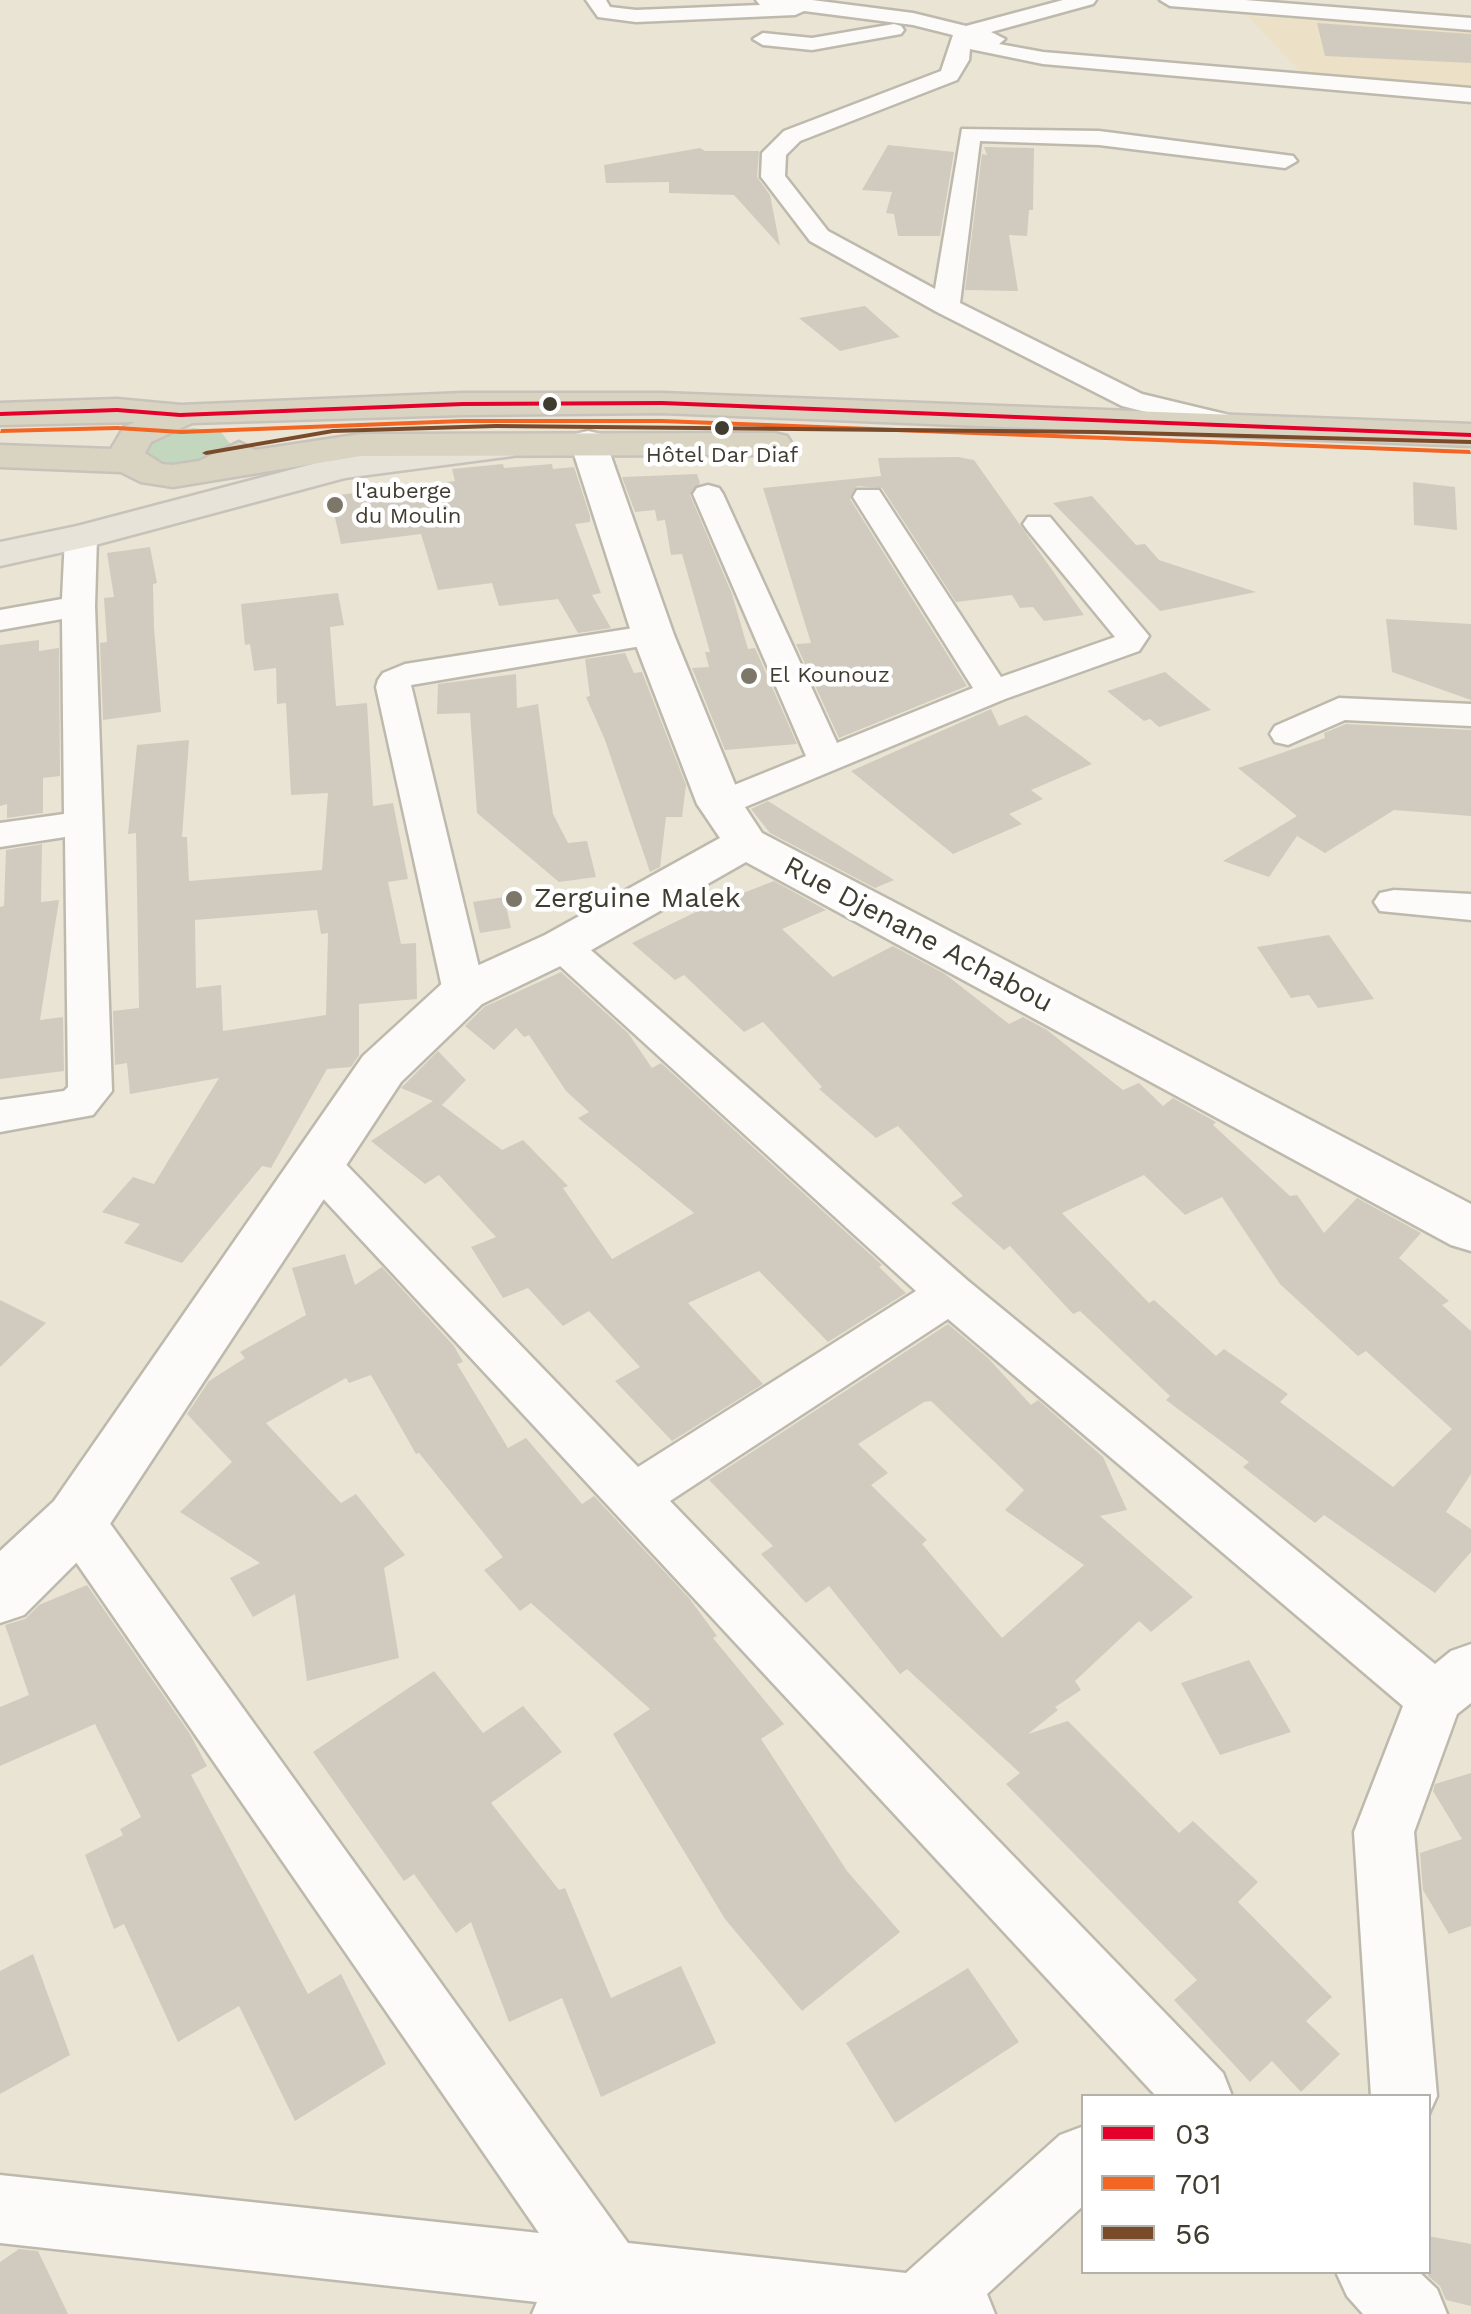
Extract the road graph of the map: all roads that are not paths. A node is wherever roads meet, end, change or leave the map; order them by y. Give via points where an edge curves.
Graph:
1 (596, 0) edge
2 (766, 0) edge
3 (1086, 0) edge
4 (1170, 0) edge
5 (1400, 0) edge
6 (1439, 0) edge
7 (823, 8) junction
8 (1376, 18) junction
9 (936, 23) junction
10 (1471, 24) edge
11 (972, 31) edge
12 (874, 33) junction
13 (763, 39) dead end
14 (1064, 45) dead end
15 (807, 62) dead end
16 (1471, 95) edge
17 (898, 96) junction
18 (813, 155) dead end
19 (1285, 162) dead end
20 (857, 228) dead end
21 (841, 248) junction
22 (946, 306) junction
23 (1103, 385) junction
24 (0, 414) edge
25 (218, 414) junction
26 (180, 415) junction
27 (1027, 417) junction
28 (1240, 426) junction
29 (1471, 434) edge
30 (576, 442) junction
31 (0, 456) edge
32 (1471, 460) edge
33 (133, 465) junction
34 (205, 481) junction
35 (708, 494) dead end
36 (868, 497) dead end
37 (1039, 524) dead end
38 (80, 537) junction
39 (0, 554) edge
40 (78, 606) junction
41 (0, 620) edge
42 (653, 635) junction
43 (993, 692) junction
44 (1471, 714) edge
45 (1288, 734) dead end
46 (826, 760) junction
47 (85, 822) junction
48 (733, 824) junction
49 (0, 835) edge
50 (1394, 902) dead end
51 (1471, 906) edge
52 (562, 946) junction
53 (464, 992) junction
54 (0, 1116) edge
55 (319, 1165) junction
56 (1471, 1230) edge
57 (950, 1293) junction
58 (632, 1498) junction
59 (77, 1520) junction
60 (10, 1566) edge
61 (1453, 1683) edge
62 (1176, 2089) edge
63 (1404, 2094) edge
64 (1081, 2162) edge
65 (0, 2210) edge
66 (1373, 2274) edge
67 (1418, 2274) edge
68 (589, 2296) edge
69 (941, 2310) edge
70 (1412, 2314) edge
71 (1421, 2314) edge

1 - 7 street via 605,12 636,16
2 - 7 street
3 - 11 street
4 - 8 street
5 - 8 street
6 - 10 street
7 - 9 street
8 - 10 street
9 - 11 street
9 - 12 street
11 - 14 street via 1016,43
11 - 16 street via 1043,58
11 - 17 street via 942,80
12 - 13 street via 812,44
12 - 15 street via 855,49
17 - 18 street
17 - 21 street via 792,136 774,154 772,177 819,236
19 - 22 street via 1099,138 970,134
20 - 21 street via 864,237 858,245
21 - 22 street
22 - 23 street
23 - 27 street via 1089,402
23 - 28 street via 1132,400
24 - 26 highway
25 - 26 highway
25 - 27 highway via 560,402
25 - 34 highway via 240,424 246,443
26 - 33 highway via 138,436 127,453
27 - 28 highway
28 - 29 highway
30 - 32 highway
30 - 34 main road
30 - 42 main road
31 - 33 highway
33 - 34 highway
33 - 38 main road via 130,501
34 - 38 main road
35 - 46 street
36 - 43 street
37 - 43 street via 1132,636 1127,644
38 - 39 main road
38 - 40 street
40 - 41 street
40 - 47 street
42 - 48 main road
42 - 53 street via 395,680
43 - 46 street
44 - 45 street via 1338,709
46 - 48 street
47 - 49 street
47 - 54 street via 90,1091 76,1104
48 - 52 main road
48 - 56 main road, Rue Djenane Achabou
50 - 51 street
52 - 53 main road
52 - 57 street
53 - 55 main road via 382,1068
55 - 58 street
55 - 59 main road
57 - 58 street
57 - 61 street
58 - 62 street
59 - 60 main road
59 - 68 street
61 - 63 street via 1384,1832
64 - 69 street
65 - 68 street
66 - 70 street
67 - 71 street
68 - 69 street

